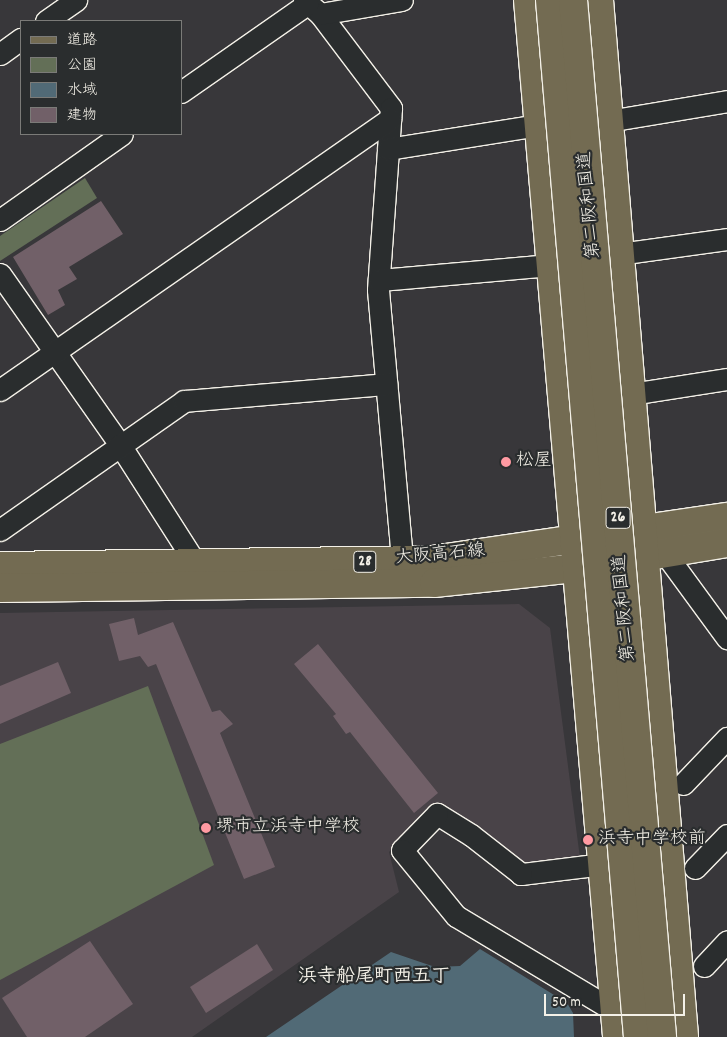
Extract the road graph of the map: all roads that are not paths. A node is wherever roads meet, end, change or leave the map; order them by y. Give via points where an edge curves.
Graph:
1 (76, 0) edge
2 (402, 0) edge
3 (528, 0) edge
4 (550, 0) edge
5 (573, 0) edge
6 (599, 0) edge
7 (311, 6) edge
8 (47, 20) edge
9 (20, 39) edge
10 (0, 54) edge
11 (182, 91) edge
12 (727, 101) edge
13 (390, 119) junction
14 (608, 121) junction
15 (538, 126) junction
16 (121, 135) edge
17 (388, 149) junction
18 (0, 220) edge
19 (727, 238) edge
20 (619, 254) junction
21 (551, 265) junction
22 (0, 274) edge
23 (379, 280) junction
24 (55, 352) junction
25 (727, 379) edge
26 (386, 384) junction
27 (0, 390) edge
28 (631, 394) junction
29 (120, 445) junction
30 (727, 517) edge
31 (643, 529) junction
32 (0, 530) edge
33 (575, 540) junction
34 (727, 543) edge
35 (655, 554) junction
36 (402, 561) junction
37 (0, 566) edge
38 (577, 568) junction
39 (196, 576) junction
40 (0, 588) edge
41 (727, 638) edge
42 (727, 738) edge
43 (683, 784) dead end
44 (727, 835) edge
45 (603, 864) junction
46 (695, 868) dead end
47 (616, 1024) edge
48 (638, 1037) edge
49 (664, 1037) edge
50 (684, 1037) edge

1 - 8 street
2 - 7 street
3 - 15 main road
4 - 48 main road, 第二阪和国道 / 26, bridge
5 - 49 main road, 第二阪和国道 / 26, bridge
6 - 14 main road, 26
7 - 11 street
7 - 13 street via 391,108
9 - 10 street
12 - 14 street
13 - 17 street
13 - 24 street
14 - 20 main road, 26
15 - 17 street
15 - 21 main road
16 - 18 street
17 - 23 street
19 - 20 street
20 - 28 main road, 26
21 - 23 street
21 - 33 main road
22 - 24 street
23 - 26 street
24 - 27 street
24 - 29 street
25 - 28 street
26 - 29 street via 184,401
26 - 36 street
28 - 31 main road, 26
29 - 32 street
29 - 39 street
30 - 31 main road, 大阪高石線 / 28
31 - 33 main road, 大阪高石線 / 28
31 - 35 main road, 26
33 - 36 main road, 大阪高石線 / 28
33 - 38 main road
34 - 35 main road, 大阪高石線 / 28
35 - 38 main road, 大阪高石線 / 28
35 - 41 street
35 - 50 main road, 26
36 - 39 main road, 大阪高石線 / 28
37 - 39 main road, 大阪高石線 / 28
38 - 39 main road, 大阪高石線 / 28 via 434,583
38 - 45 main road
39 - 40 main road, 大阪高石線 / 28
42 - 43 street
44 - 46 street
45 - 47 main road
45 - 47 street via 520,874 471,835 437,814 402,850 456,916
47 - 49 street

